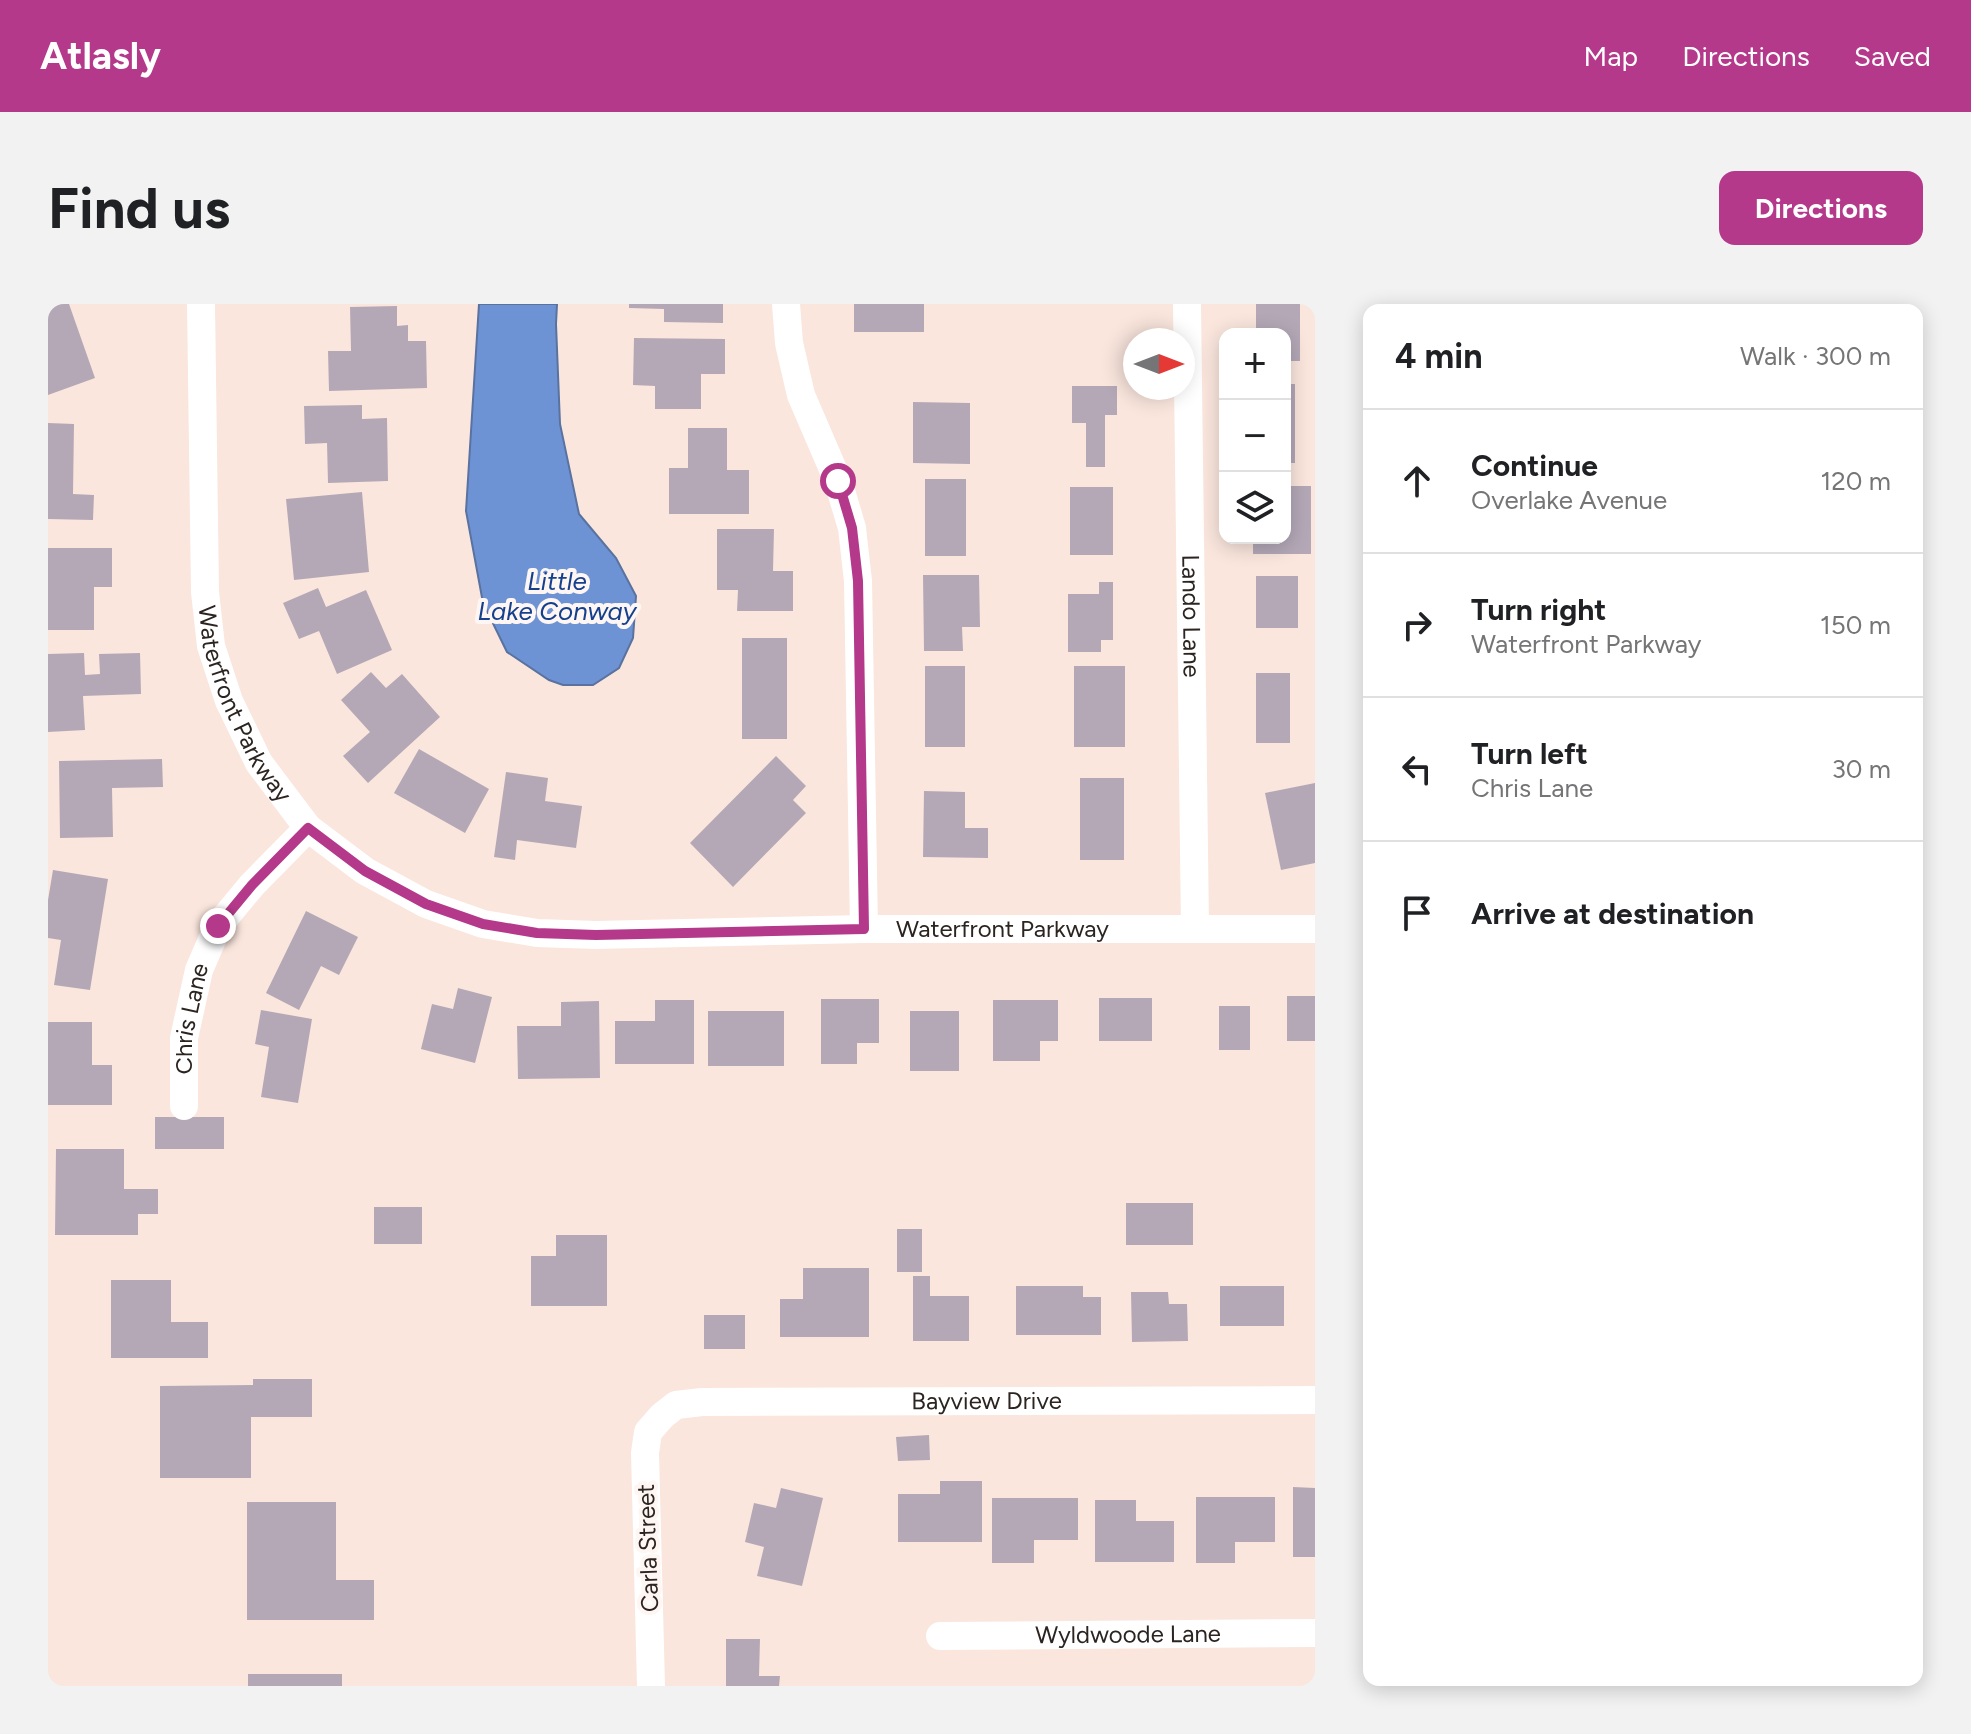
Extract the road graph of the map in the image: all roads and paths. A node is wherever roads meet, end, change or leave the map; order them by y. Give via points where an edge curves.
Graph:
1 (201, 304) edge
2 (786, 304) edge
3 (1187, 304) edge
4 (308, 828) junction
5 (1195, 928) junction
6 (864, 929) junction
7 (1315, 929) edge
8 (184, 1106) dead end
9 (1315, 1400) edge
10 (662, 1416) joint
11 (1315, 1633) edge
12 (940, 1636) dead end
13 (651, 1686) edge

1 - 4 street, Waterfront Parkway via 205,592 211,646 229,701 259,763
2 - 6 street via 801,395 852,528 858,581
3 - 5 street, Lando Lane
4 - 6 street, Waterfront Parkway via 365,871 426,904 483,924 596,935
4 - 8 street, Chris Lane via 218,926 199,970 184,1038
5 - 6 street, Waterfront Parkway
5 - 7 street, Waterfront Parkway
9 - 10 street, Bayview Drive via 702,1402 676,1405
10 - 13 street, Carla Street via 648,1432 645,1453
11 - 12 street, Wyldwoode Lane

